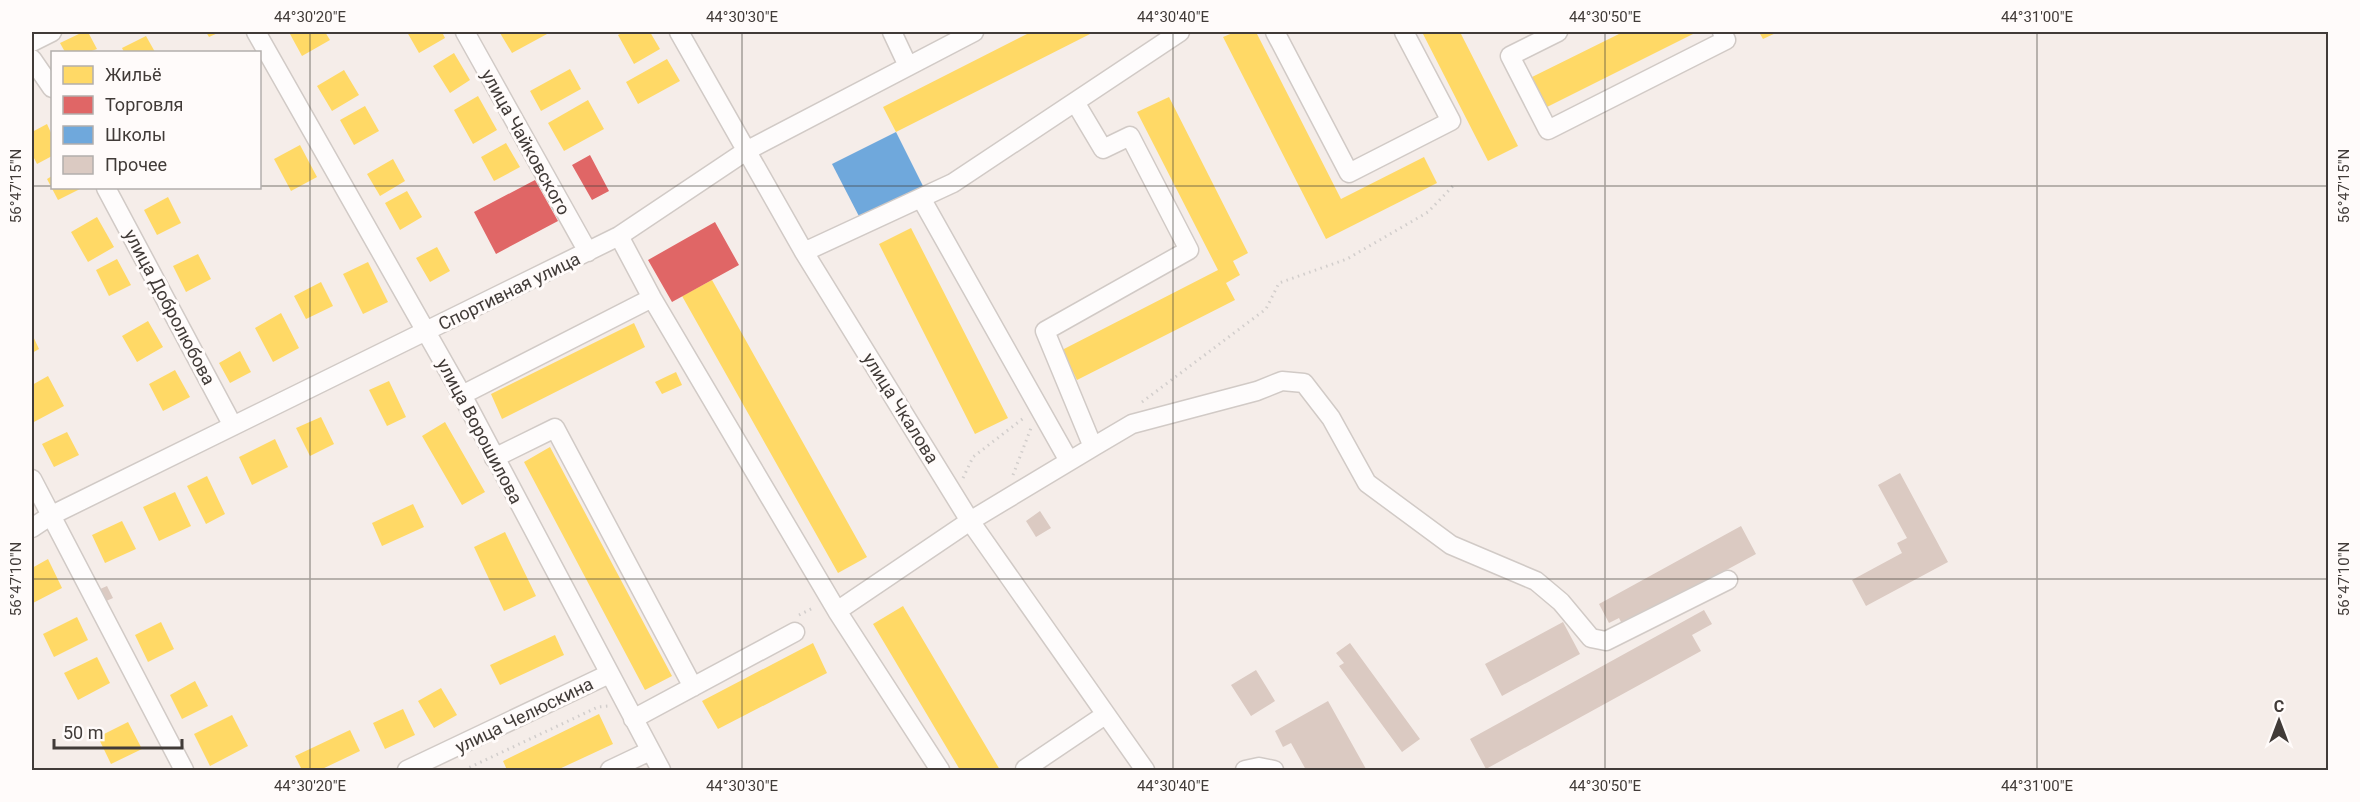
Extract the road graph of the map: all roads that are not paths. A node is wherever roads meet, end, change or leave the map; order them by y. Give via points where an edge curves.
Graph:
1 (52, 32) edge
2 (256, 32) edge
3 (465, 32) edge
4 (679, 32) edge
5 (892, 32) edge
6 (974, 32) edge
7 (1180, 32) edge
8 (1275, 32) edge
9 (1404, 32) edge
10 (1558, 32) edge
11 (1722, 32) edge
12 (1524, 39) edge
13 (32, 42) edge
14 (32, 59) edge
15 (908, 66) junction
16 (51, 87) edge
17 (1075, 102) junction
18 (746, 151) junction
19 (107, 189) edge
20 (921, 198) junction
21 (619, 236) junction
22 (588, 252) junction
23 (804, 252) junction
24 (652, 298) junction
25 (426, 331) junction
26 (462, 395) junction
27 (233, 426) junction
28 (1093, 447) junction
29 (494, 458) junction
30 (1069, 461) junction
31 (32, 479) edge
32 (32, 507) edge
33 (50, 516) junction
34 (970, 521) junction
35 (32, 528) edge
36 (1728, 580) dead end
37 (837, 610) junction
38 (795, 632) dead end
39 (609, 674) junction
40 (693, 687) junction
41 (629, 712) junction
42 (1105, 714) junction
43 (650, 751) junction
44 (428, 766) edge
45 (184, 771) edge
46 (407, 771) edge
47 (610, 771) edge
48 (661, 771) edge
49 (940, 771) edge
50 (1026, 771) edge
51 (1145, 771) edge
52 (1245, 771) edge
53 (1275, 771) edge

1 - 13 street
2 - 25 street, улица Ворошилова
3 - 22 street, улица Чайковского
4 - 18 street, улица Чкалова
5 - 15 street
6 - 15 street, Спортивная улица
7 - 17 street
8 - 9 street via 1349,173 1451,121
10 - 12 street
11 - 12 street via 1726,40 1548,130 1510,56
14 - 16 street
15 - 18 street, Спортивная улица
17 - 20 street via 952,183
17 - 28 street via 1103,150 1130,136 1189,250 1045,331
18 - 21 street, Спортивная улица
18 - 23 street, улица Чкалова
19 - 27 street, улица Добролюбова
20 - 23 street
20 - 30 street
21 - 22 street, Спортивная улица
21 - 24 street
22 - 25 street, Спортивная улица
23 - 34 street, улица Чкалова
24 - 26 street
24 - 37 street
25 - 26 street, улица Ворошилова
25 - 27 street, Спортивная улица
26 - 29 street, улица Ворошилова
27 - 33 street, Спортивная улица
28 - 30 street
28 - 36 street via 1132,424 1282,381 1304,383 1331,418 1367,483 1451,544 1536,581 1561,602 1592,638 1606,641
29 - 39 street, улица Ворошилова
29 - 40 street via 555,428
30 - 34 street
31 - 33 street
32 - 33 street
33 - 35 street, Спортивная улица
33 - 45 street
34 - 37 street
34 - 42 street, улица Чкалова
37 - 49 street
38 - 40 street
39 - 41 street, улица Ворошилова
39 - 44 street, улица Челюскина
40 - 41 street
41 - 43 street, улица Ворошилова
42 - 50 street
42 - 51 street, улица Чкалова
43 - 47 street
43 - 48 street, улица Ворошилова
44 - 46 street, улица Челюскина
52 - 53 street via 1259,767

